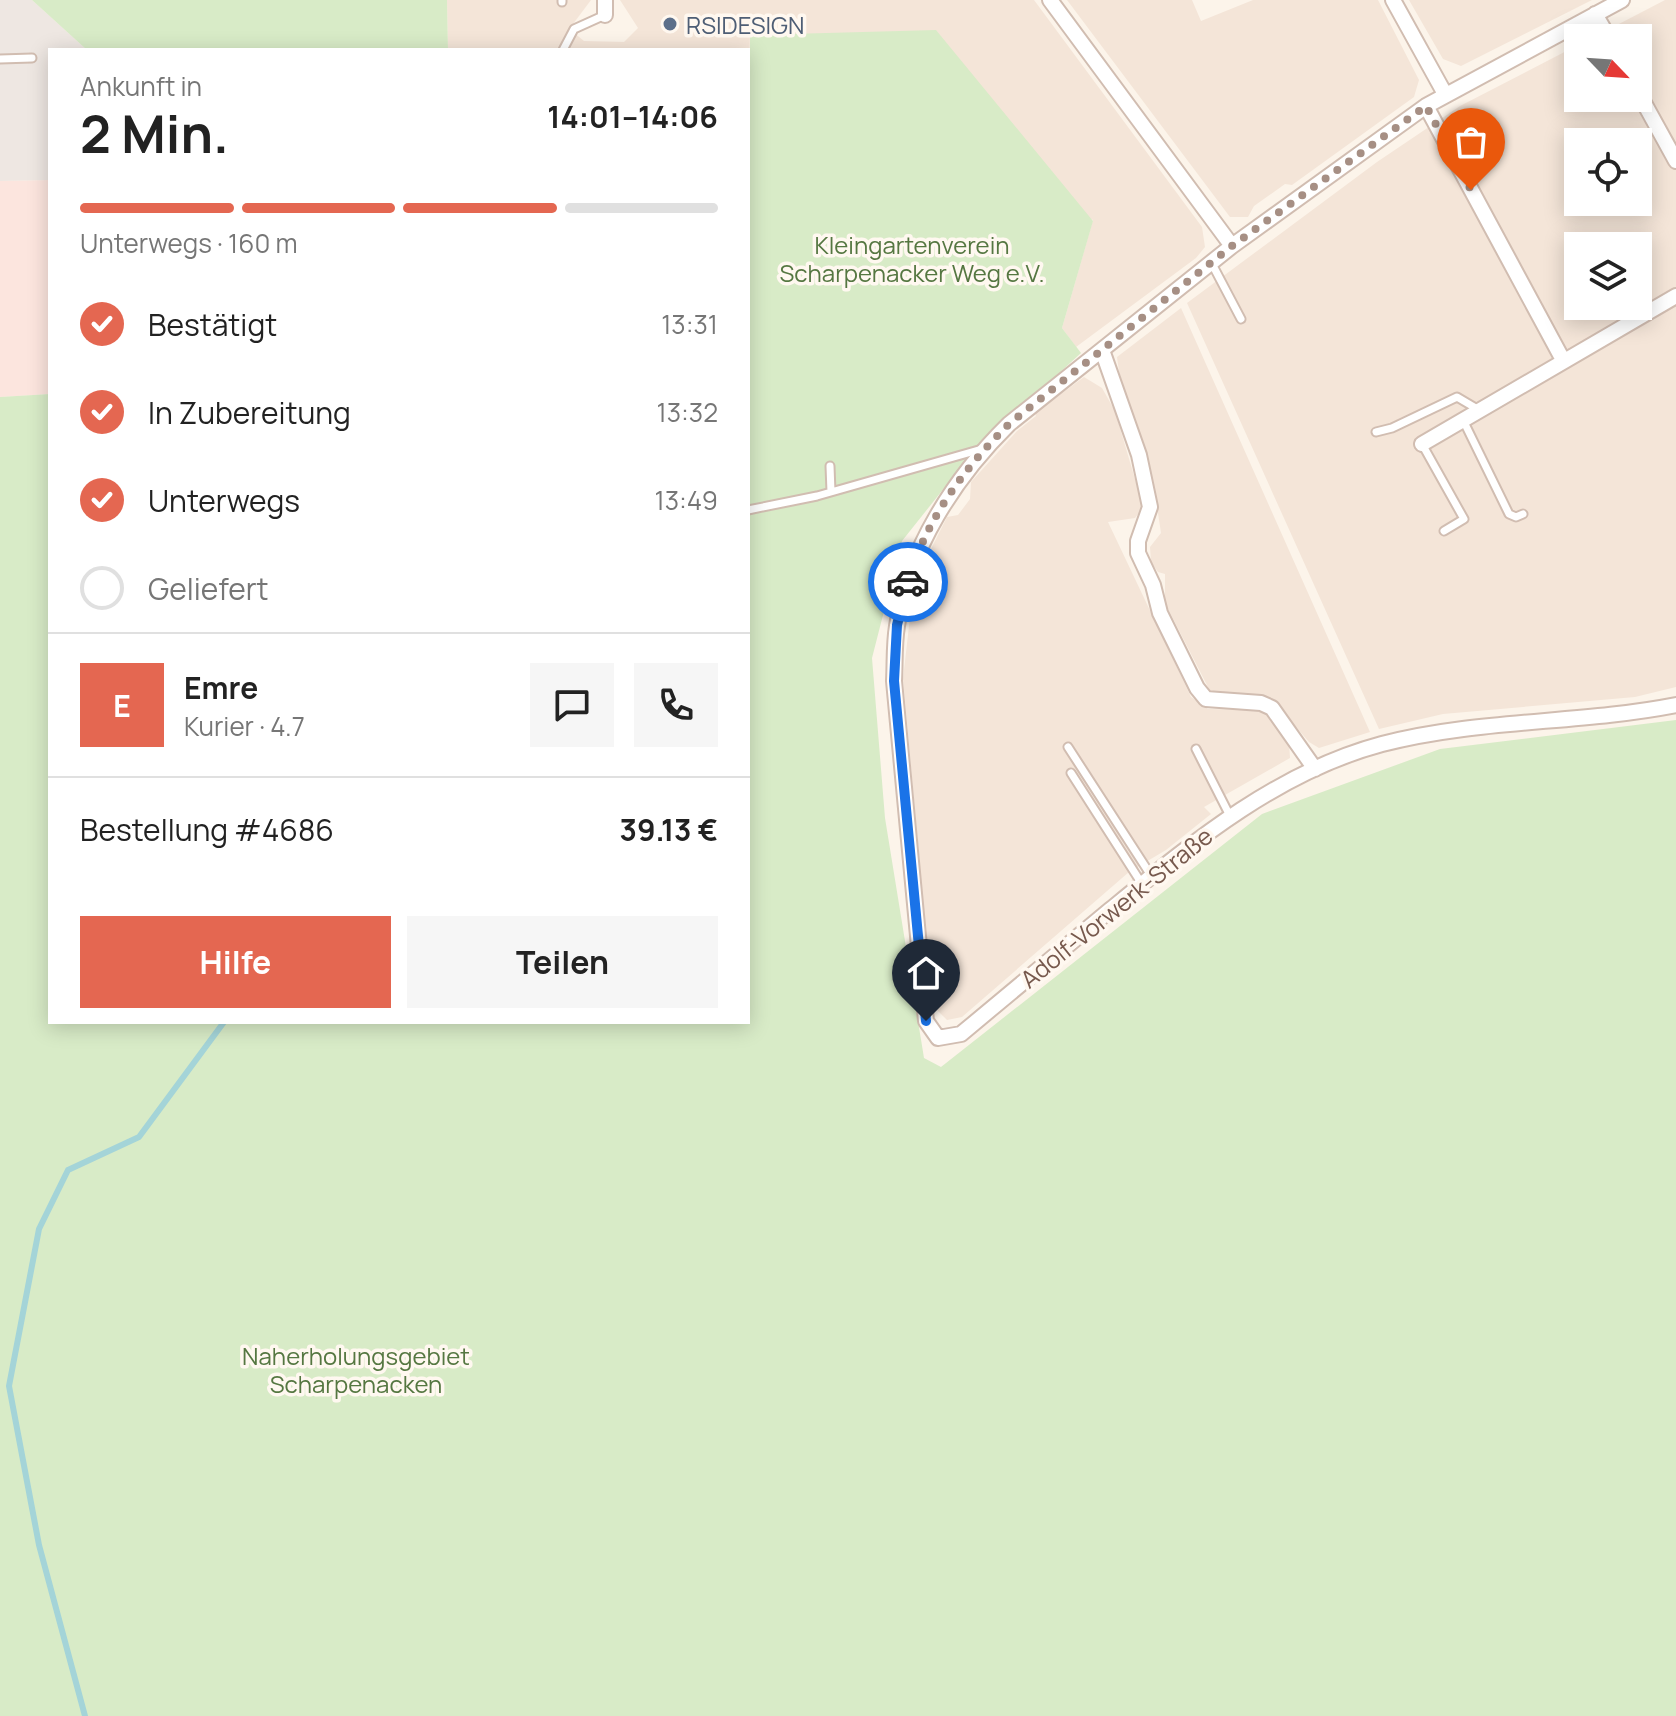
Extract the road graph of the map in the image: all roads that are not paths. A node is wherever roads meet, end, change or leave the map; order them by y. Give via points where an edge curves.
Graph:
1 (1050, 0) edge
2 (1393, 0) edge
3 (1622, 0) edge
4 (605, 8) edge
5 (1595, 14) junction
6 (1601, 24) edge
7 (564, 48) edge
8 (32, 58) dead end
9 (0, 59) edge
10 (1445, 94) junction
11 (1426, 106) junction
12 (1649, 112) edge
13 (1676, 161) edge
14 (1232, 246) junction
15 (1211, 262) junction
16 (1676, 296) edge
17 (1241, 319) dead end
18 (1102, 350) junction
19 (1563, 360) junction
20 (1479, 410) junction
21 (1463, 420) junction
22 (1376, 432) dead end
23 (1422, 444) joint
24 (984, 449) junction
25 (830, 466) dead end
26 (831, 492) junction
27 (750, 510) edge
28 (1523, 514) dead end
29 (1444, 531) dead end
30 (1676, 705) edge
31 (1068, 747) dead end
32 (1196, 749) dead end
33 (1315, 769) junction
34 (1071, 773) dead end
35 (1230, 816) junction
36 (1147, 880) junction

1 - 14 street
2 - 10 street
3 - 5 street
4 - 7 lane via 574,29
5 - 6 street
5 - 10 street
8 - 9 lane
10 - 11 street
11 - 14 street
11 - 19 street
12 - 13 street
14 - 15 street
15 - 17 lane
15 - 18 street
16 - 19 street
18 - 24 street
18 - 33 street via 1139,455 1150,507 1138,553 1197,688 1206,699 1272,708
19 - 20 street
20 - 21 street
20 - 22 lane via 1457,397
21 - 23 street
21 - 28 lane via 1509,514
23 - 29 lane via 1464,519
24 - 26 lane
24 - 36 street, Adolf-Vorwerk-Straße via 931,525 897,625 894,681 926,1021 938,1038 961,1034
25 - 26 lane
26 - 27 lane
30 - 33 street, Adolf-Vorwerk-Straße via 1455,730 1381,744
31 - 36 lane
32 - 35 lane
33 - 35 street, Adolf-Vorwerk-Straße
34 - 36 lane
35 - 36 street, Adolf-Vorwerk-Straße

